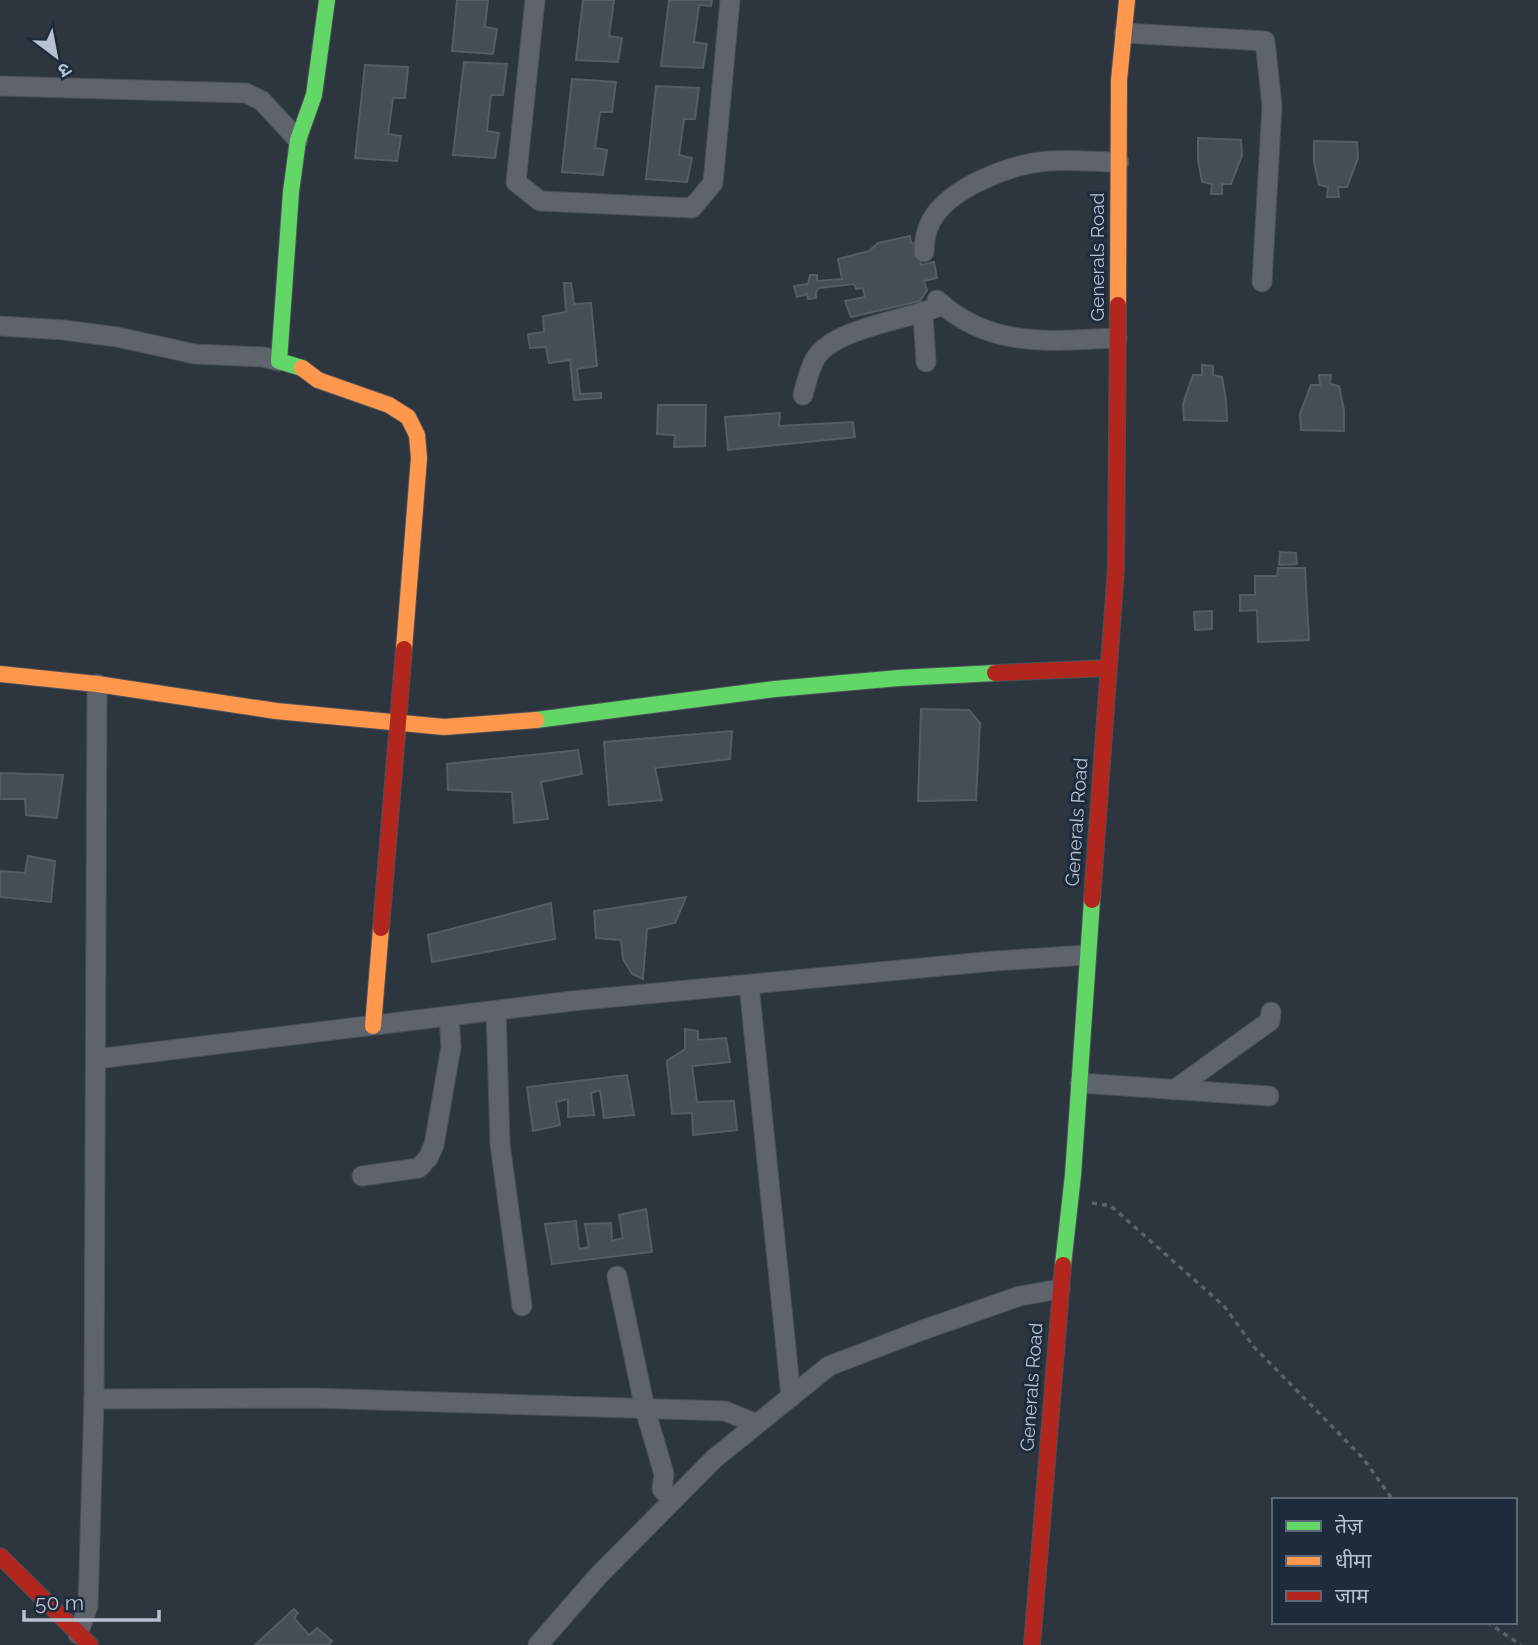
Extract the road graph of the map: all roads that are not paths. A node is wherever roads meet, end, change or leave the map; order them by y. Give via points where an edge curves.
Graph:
1 (327, 0) edge
2 (535, 0) edge
3 (730, 0) edge
4 (1127, 0) edge
5 (1124, 33) junction
6 (0, 86) edge
7 (298, 140) junction
8 (1119, 162) junction
9 (923, 253) dead end
10 (1262, 282) dead end
11 (934, 306) junction
12 (0, 326) edge
13 (1118, 338) junction
14 (279, 361) junction
15 (926, 362) dead end
16 (803, 395) dead end
17 (1108, 668) junction
18 (0, 674) edge
19 (97, 684) junction
20 (397, 722) junction
21 (1087, 955) junction
22 (749, 985) junction
23 (496, 1011) junction
24 (1271, 1012) dead end
25 (449, 1016) junction
26 (373, 1026) junction
27 (96, 1059) junction
28 (1080, 1083) junction
29 (1174, 1090) junction
30 (1269, 1096) dead end
31 (362, 1176) dead end
32 (617, 1276) dead end
33 (1060, 1289) junction
34 (522, 1306) dead end
35 (791, 1397) junction
36 (94, 1399) junction
37 (645, 1409) junction
38 (757, 1424) junction
39 (673, 1500) junction
40 (0, 1556) edge
41 (84, 1639) edge
42 (538, 1645) edge
43 (1032, 1645) edge

1 - 7 street via 314,95
2 - 3 street via 516,182 540,201 692,208 713,183
4 - 5 street, Generals Road
5 - 8 street, Generals Road
5 - 10 street via 1265,41 1272,106
6 - 7 street via 246,93 262,101
7 - 14 street
8 - 9 street via 1049,161 1012,167 985,178 957,195 932,219
8 - 13 street, Generals Road
11 - 13 street via 978,329 1010,338 1043,342
11 - 15 street
11 - 16 street via 845,334 827,345 815,358
12 - 14 street via 90,334 195,354
13 - 17 street, Generals Road via 1116,568
14 - 20 street via 389,405 408,417 417,435 419,458
17 - 20 street via 775,689 522,722 444,727
17 - 21 street, Generals Road
18 - 19 street
19 - 20 street via 276,711
19 - 27 street
20 - 26 street
21 - 22 street
21 - 28 street, Generals Road
22 - 23 street
22 - 35 street
23 - 25 street
23 - 34 street via 500,1144
24 - 29 street via 1270,1021
25 - 26 street
25 - 31 street via 451,1047 428,1158 419,1168
26 - 27 street
27 - 36 street
28 - 29 street
28 - 33 street, Generals Road
29 - 30 street
32 - 37 street
33 - 35 street via 1020,1296 829,1366
33 - 43 street, Generals Road
35 - 38 street
36 - 37 street via 326,1398
36 - 41 street
37 - 38 street via 725,1411
37 - 39 street via 664,1474 663,1489
38 - 39 street
39 - 42 street
40 - 41 street

